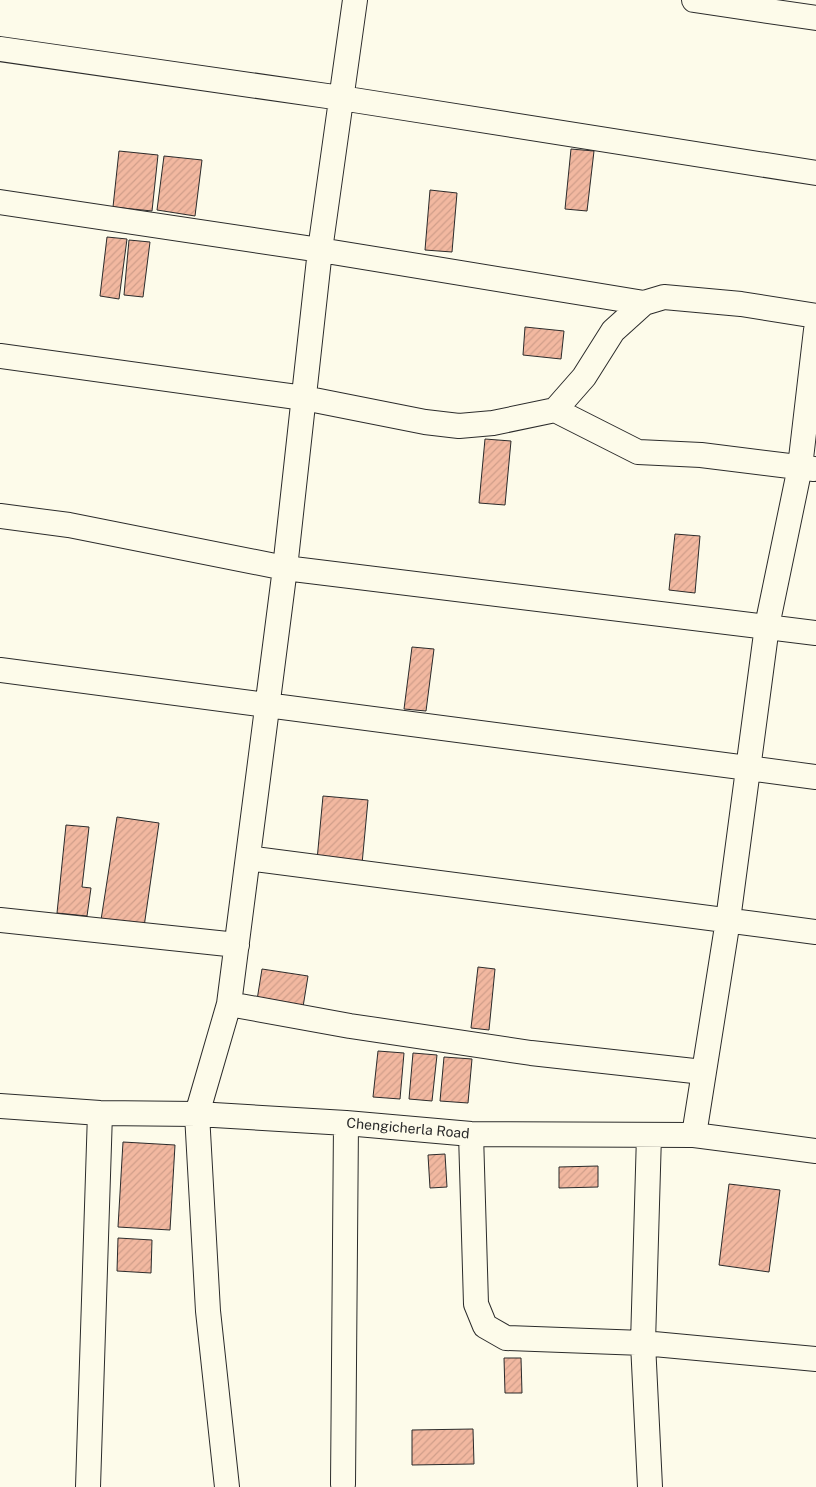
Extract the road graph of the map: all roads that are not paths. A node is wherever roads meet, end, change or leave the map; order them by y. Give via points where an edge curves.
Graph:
1 (355, 0) edge
2 (694, 0) edge
3 (816, 18) edge
4 (0, 49) edge
5 (341, 98) junction
6 (816, 173) edge
7 (0, 202) edge
8 (320, 250) junction
9 (644, 303) junction
10 (816, 316) edge
11 (816, 330) edge
12 (0, 356) edge
13 (304, 398) junction
14 (555, 410) junction
15 (808, 468) edge
16 (0, 516) edge
17 (285, 568) junction
18 (767, 626) junction
19 (816, 633) edge
20 (0, 670) edge
21 (267, 705) junction
22 (748, 767) junction
23 (816, 777) edge
24 (248, 858) junction
25 (0, 920) edge
26 (728, 920) junction
27 (816, 932) edge
28 (237, 946) junction
29 (229, 1004) junction
30 (703, 1072) junction
31 (0, 1106) edge
32 (100, 1113) junction
33 (197, 1114) junction
34 (346, 1123) junction
35 (471, 1134) junction
36 (649, 1135) junction
37 (694, 1135) junction
38 (816, 1151) edge
39 (643, 1343) junction
40 (816, 1359) edge
41 (343, 1484) dead end
42 (88, 1487) edge
43 (227, 1487) edge
44 (650, 1487) edge

1 - 5 street
2 - 3 street
4 - 5 street
5 - 6 street
5 - 8 street
7 - 8 street
8 - 9 street
8 - 13 street
9 - 10 street via 664,298 741,304
9 - 14 street via 613,331 584,377
11 - 15 street
12 - 13 street
13 - 14 street via 459,426 493,423
13 - 17 street
14 - 15 street via 638,452 701,455
15 - 18 street
16 - 17 street via 69,525
17 - 18 street
17 - 21 street
18 - 19 street
18 - 22 street
20 - 21 street
21 - 22 street
21 - 24 street
22 - 23 street
22 - 26 street
24 - 26 street
24 - 28 street
25 - 28 street
26 - 27 street
26 - 30 street
28 - 29 street
29 - 30 street via 531,1053
29 - 33 street
30 - 37 street
31 - 32 street, Chengicherla Road
32 - 33 street, Chengicherla Road
32 - 42 street
33 - 34 street, Chengicherla Road
33 - 43 street via 208,1311
34 - 35 street, Chengicherla Road
34 - 41 street
35 - 36 street, Chengicherla Road
35 - 39 street via 476,1304 485,1326 506,1338
36 - 37 street, Chengicherla Road
36 - 39 street
37 - 38 street, Chengicherla Road
39 - 40 street
39 - 44 street

